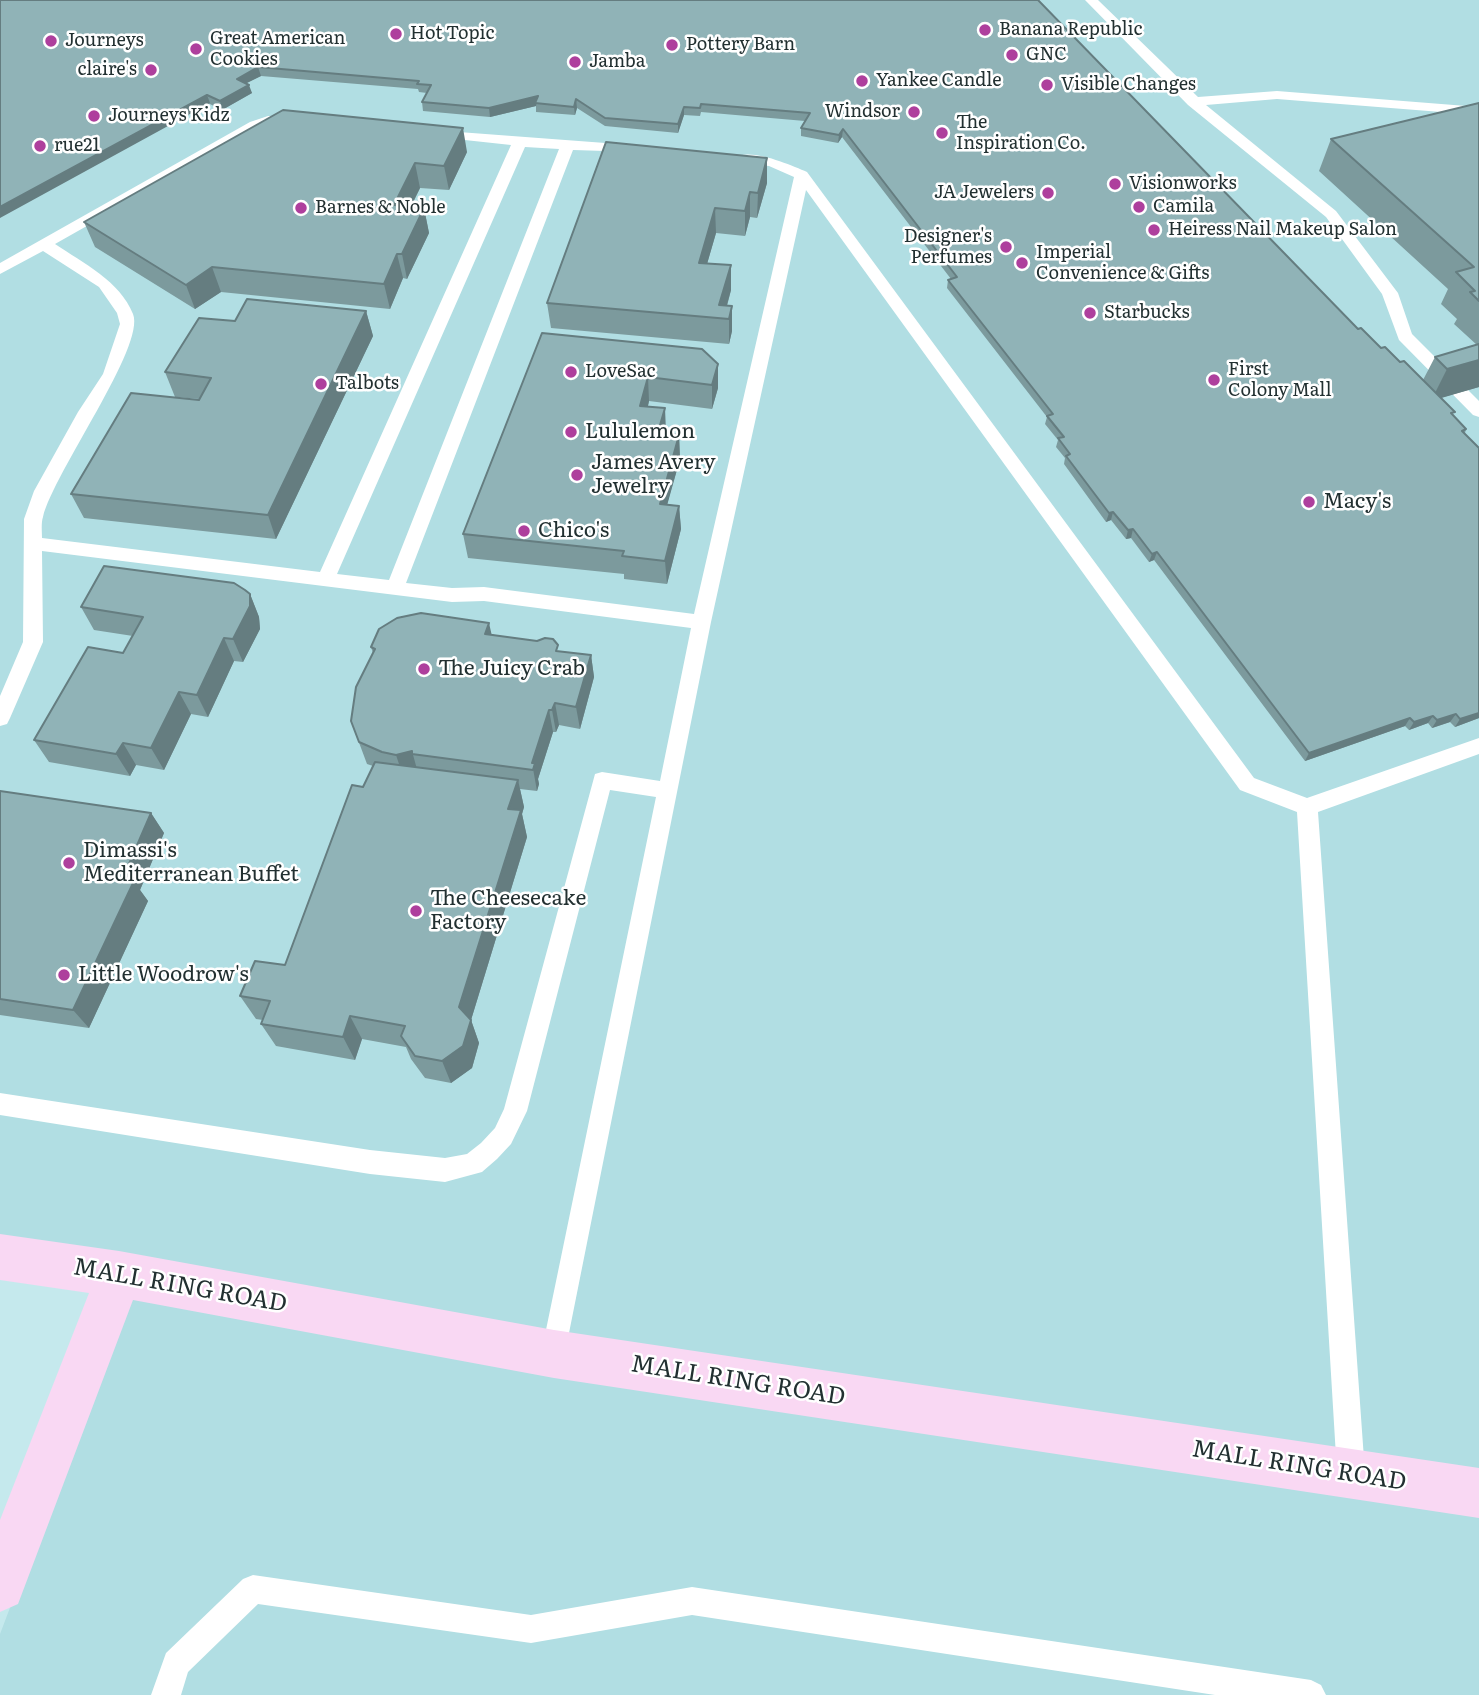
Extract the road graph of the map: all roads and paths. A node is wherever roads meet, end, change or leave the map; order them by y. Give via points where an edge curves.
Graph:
1 (1091, 0) edge
2 (1193, 102) junction
3 (1479, 111) edge
4 (306, 121) edge
5 (416, 131) edge
6 (520, 142) junction
7 (568, 144) junction
8 (642, 150) edge
9 (720, 157) edge
10 (802, 175) junction
11 (45, 245) junction
12 (0, 269) edge
13 (1479, 411) edge
14 (31, 544) junction
15 (326, 579) junction
16 (395, 588) junction
17 (702, 622) junction
18 (0, 719) edge
19 (1479, 746) edge
20 (669, 791) junction
21 (1307, 807) junction
22 (0, 1104) edge
23 (0, 1257) edge
24 (119, 1273) junction
25 (554, 1354) junction
26 (1351, 1474) junction
27 (1479, 1493) edge
28 (0, 1586) edge
29 (166, 1695) edge
30 (1311, 1695) edge

1 - 2 lane
2 - 3 lane via 1277,95
2 - 13 lane via 1331,214 1390,293 1405,336
4 - 11 lane via 268,120 255,125
5 - 6 lane
6 - 7 lane
6 - 15 lane
7 - 8 lane
7 - 16 lane
9 - 10 lane via 772,162
10 - 17 lane
10 - 21 lane via 1247,784
11 - 12 lane
11 - 14 lane via 104,284 128,324 111,374 43,491 33,519
14 - 15 lane
14 - 18 lane via 33,642
15 - 16 lane
16 - 17 lane via 484,594
17 - 20 lane
19 - 21 lane
20 - 22 lane via 602,780 515,1111 503,1136 473,1164 445,1170 370,1162
20 - 25 lane
21 - 26 lane
23 - 24 street, MALL RING ROAD
24 - 25 street, MALL RING ROAD
24 - 28 street
25 - 26 street, MALL RING ROAD
26 - 27 street, MALL RING ROAD
29 - 30 lane via 176,1663 253,1589 531,1629 692,1601

